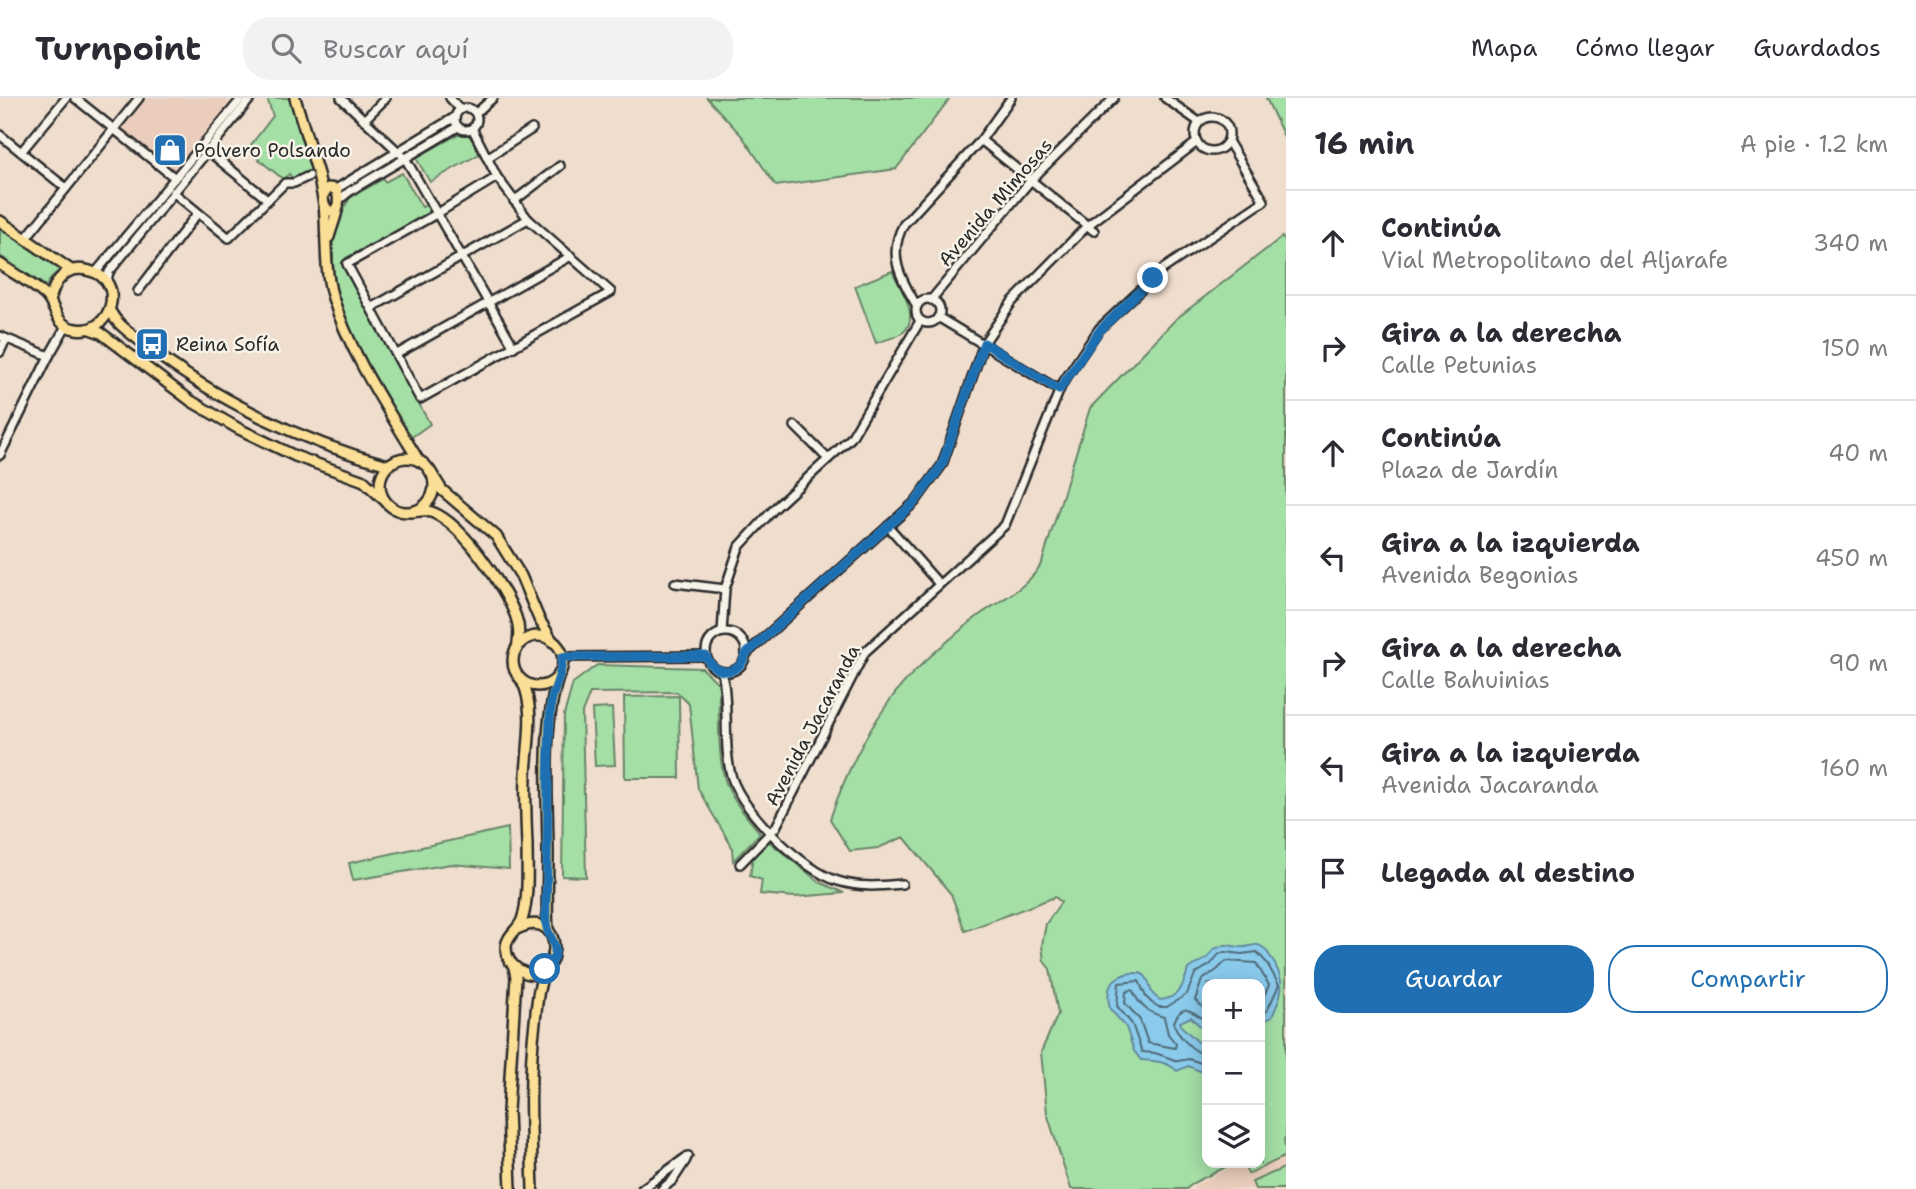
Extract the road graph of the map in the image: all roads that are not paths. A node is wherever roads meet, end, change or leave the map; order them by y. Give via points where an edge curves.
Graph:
1 (66, 98) edge
2 (75, 98) edge
3 (139, 98) edge
4 (242, 98) edge
5 (251, 98) edge
6 (295, 98) edge
7 (341, 98) edge
8 (386, 98) edge
9 (450, 98) edge
10 (493, 98) edge
11 (1011, 98) edge
12 (1114, 98) edge
13 (1165, 98) edge
14 (460, 109) junction
15 (475, 113) junction
16 (455, 117) junction
17 (364, 120) junction
18 (1199, 122) junction
19 (458, 127) junction
20 (471, 128) junction
21 (532, 129) dead end
22 (114, 130) junction
23 (0, 135) edge
24 (981, 140) junction
25 (1228, 141) junction
26 (1196, 142) junction
27 (207, 150) junction
28 (21, 152) junction
29 (398, 152) junction
30 (405, 158) junction
31 (487, 158) junction
32 (560, 166) dead end
33 (314, 175) junction
34 (497, 177) junction
35 (176, 178) junction
36 (1031, 180) junction
37 (66, 188) junction
38 (335, 188) junction
39 (173, 192) junction
40 (268, 200) junction
41 (324, 200) junction
42 (514, 201) junction
43 (339, 203) junction
44 (438, 213) junction
45 (197, 214) junction
46 (528, 219) junction
47 (0, 221) edge
48 (1091, 229) junction
49 (26, 238) junction
50 (327, 242) junction
51 (462, 256) junction
52 (571, 256) junction
53 (0, 264) edge
54 (71, 270) junction
55 (96, 272) junction
56 (107, 281) junction
57 (138, 291) dead end
58 (931, 300) junction
59 (50, 301) junction
60 (488, 302) junction
61 (917, 306) junction
62 (371, 308) junction
63 (110, 311) junction
64 (938, 317) junction
65 (920, 321) junction
66 (66, 326) junction
67 (90, 328) junction
68 (3, 337) edge
69 (984, 343) junction
70 (513, 347) junction
71 (0, 352) edge
72 (397, 354) junction
73 (49, 356) junction
74 (1059, 390) junction
75 (795, 426) dead end
76 (406, 439) junction
77 (0, 455) edge
78 (406, 458) junction
79 (827, 458) junction
80 (419, 461) junction
81 (388, 465) junction
82 (430, 471) junction
83 (382, 498) junction
84 (411, 512) junction
85 (888, 526) junction
86 (675, 583) dead end
87 (939, 584) junction
88 (724, 589) junction
89 (722, 632) junction
90 (553, 642) junction
91 (517, 649) junction
92 (746, 654) junction
93 (706, 656) junction
94 (562, 657) junction
95 (722, 671) junction
96 (561, 672) junction
97 (522, 681) junction
98 (770, 833) junction
99 (740, 864) dead end
100 (902, 884) dead end
101 (517, 929) junction
102 (548, 930) junction
103 (514, 967) junction
104 (545, 969) junction
105 (510, 1189) edge
106 (533, 1189) edge
107 (642, 1189) edge
108 (662, 1189) edge

1 - 28 street
2 - 22 street
3 - 22 street
4 - 35 street
5 - 27 street
6 - 33 main road
7 - 17 street
8 - 17 street
9 - 14 street
10 - 15 street
11 - 24 street
12 - 36 street, Avenida Mimosas
13 - 18 street
14 - 15 street via 470,108
14 - 16 street
15 - 20 street via 477,120
16 - 19 street
16 - 29 street
17 - 29 street
18 - 25 street via 1213,117 1224,121
18 - 26 street
19 - 20 street
19 - 30 street
20 - 31 street
21 - 31 street
22 - 35 street
22 - 37 street
23 - 28 street
24 - 36 street
24 - 61 street via 904,223 896,238 899,269
25 - 26 street via 1215,150
25 - 74 street, Avenida Jacaranda via 1264,201 1163,269 1100,330
26 - 48 street
27 - 39 street
27 - 40 street
28 - 37 street
29 - 30 street
29 - 38 street
30 - 43 street via 350,191
30 - 44 street
31 - 34 street
32 - 42 street
33 - 38 main road
33 - 40 street via 285,183
33 - 41 main road
34 - 42 street
34 - 44 street
35 - 55 street
36 - 48 street
36 - 58 street, Avenida Mimosas
37 - 49 street
38 - 41 main road via 328,188
38 - 43 main road
39 - 45 street
39 - 56 street via 109,272
40 - 45 street via 229,238
41 - 43 main road via 328,211 334,211
41 - 50 main road
42 - 46 street
43 - 50 main road
44 - 51 street
44 - 62 street via 346,264
45 - 57 street
46 - 51 street
46 - 52 street
47 - 49 main road
48 - 69 street via 1012,302
49 - 54 main road
50 - 76 main road via 332,293 349,339
51 - 60 street
51 - 62 street
52 - 60 street
52 - 70 street via 611,292
53 - 59 main road
54 - 55 main road
54 - 59 main road via 53,287
55 - 56 main road
56 - 63 main road
58 - 61 street
58 - 64 street via 939,306
59 - 66 main road
60 - 70 street
60 - 72 street
61 - 65 street
62 - 72 street
63 - 67 main road
63 - 81 main road via 121,326 159,355 236,403 297,433
64 - 65 street via 930,323
64 - 69 street
65 - 79 street via 851,438
66 - 67 main road
66 - 73 street
67 - 83 main road via 191,401 239,429 364,481
68 - 71 street
68 - 73 street
69 - 74 street
69 - 85 street via 942,465 915,502
70 - 72 street via 420,399
73 - 77 street
74 - 87 street, Avenida Jacaranda via 1004,525
75 - 79 street
76 - 78 main road
76 - 80 main road
78 - 80 main road
78 - 81 main road
79 - 88 street via 739,547
80 - 82 main road
81 - 83 main road via 379,482
82 - 84 main road via 434,484 431,499
82 - 90 main road via 442,490 496,536
83 - 84 main road via 398,511
84 - 91 main road via 427,511 439,517 485,561 515,615 520,635
85 - 87 street
85 - 92 street
86 - 88 street
87 - 98 street, Avenida Jacaranda via 865,652
88 - 89 street
89 - 92 street via 738,636
89 - 93 street via 710,639
90 - 91 main road via 538,637
90 - 94 main road
91 - 97 main road via 515,670
92 - 95 street via 736,669
93 - 94 street
93 - 95 street via 713,668
94 - 96 main road
95 - 98 street via 732,777
96 - 97 main road via 546,685
96 - 102 main road via 551,701
97 - 101 main road via 529,700 527,856 524,907
98 - 99 street, Avenida Jacaranda
98 - 100 street via 807,865 835,881 866,888
101 - 102 main road via 533,924
101 - 103 main road via 506,947
102 - 104 main road via 556,950
103 - 104 main road via 530,974
103 - 105 main road
104 - 106 main road via 531,1054
107 - 108 street via 688,1156

